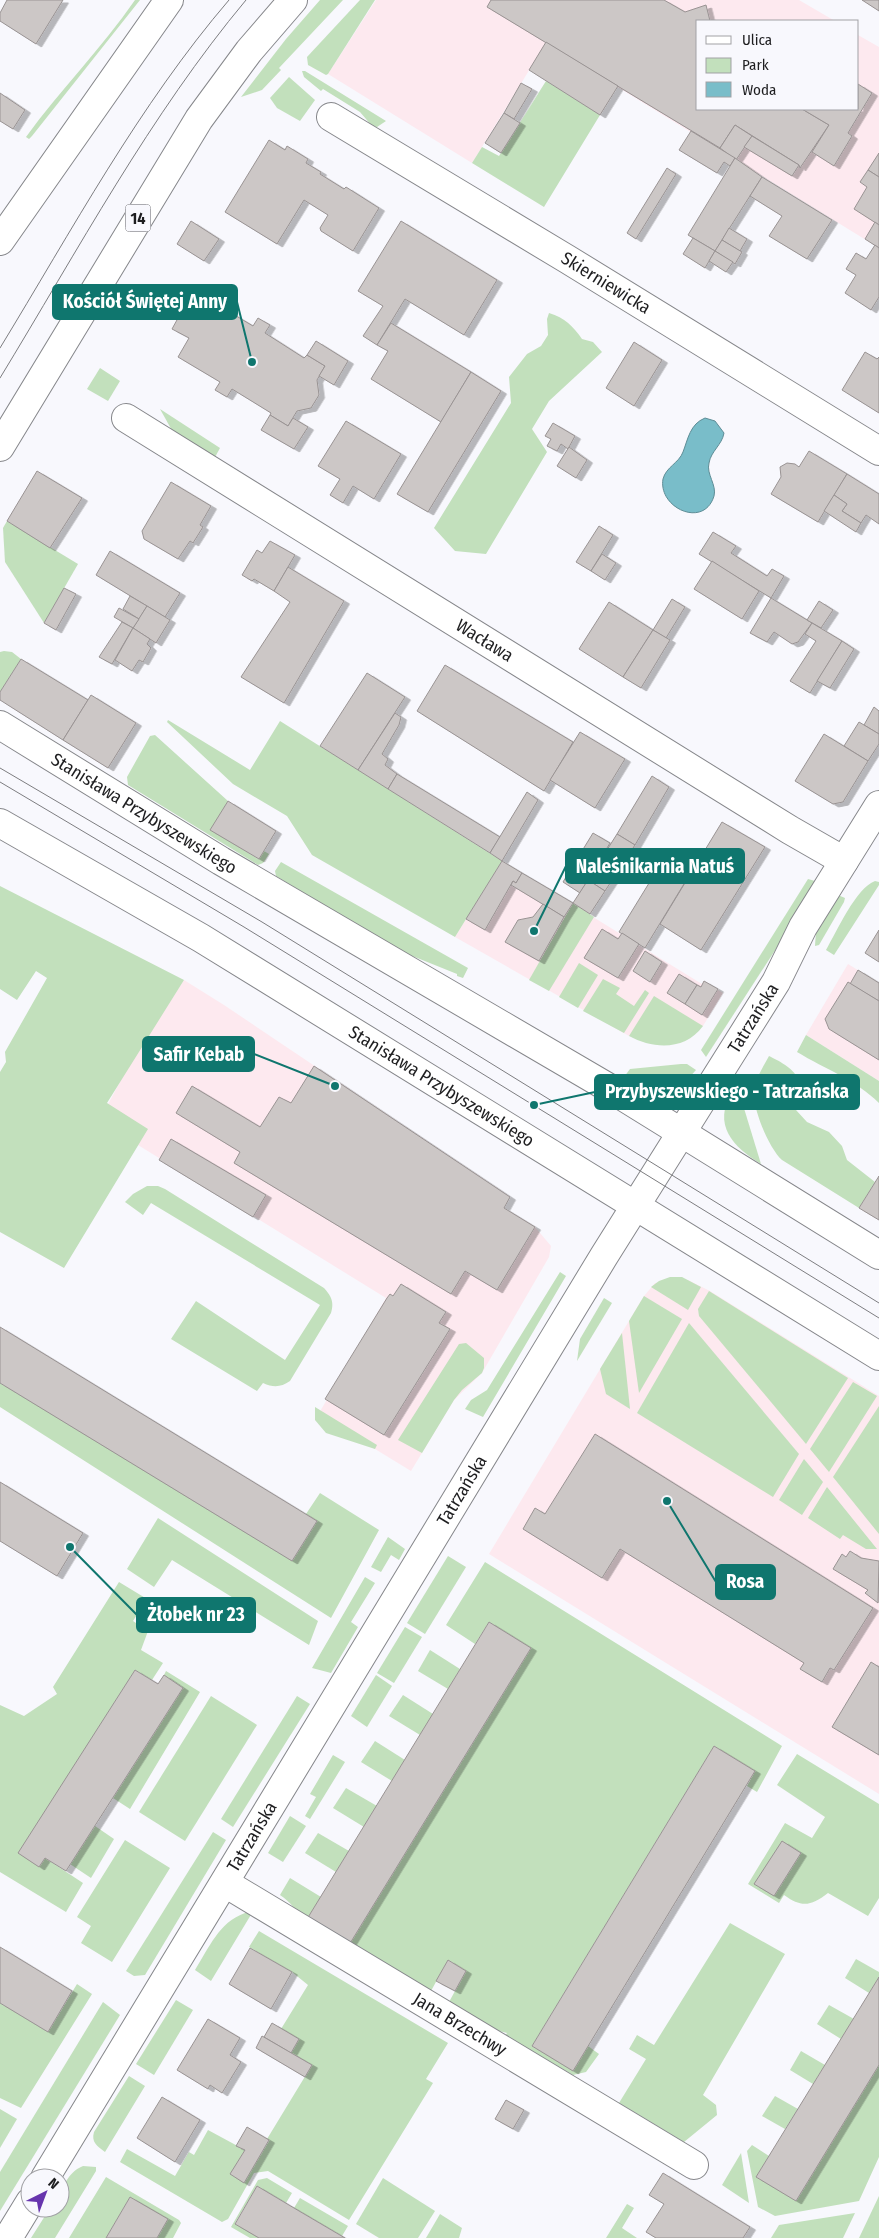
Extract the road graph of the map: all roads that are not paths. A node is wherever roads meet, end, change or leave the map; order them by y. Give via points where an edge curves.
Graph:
1 (168, 0) edge
2 (293, 0) edge
3 (331, 117) dead end
4 (0, 241) edge
5 (126, 418) dead end
6 (0, 447) edge
7 (879, 451) edge
8 (0, 725) edge
9 (875, 821) edge
10 (0, 823) edge
11 (844, 861) junction
12 (681, 1132) junction
13 (635, 1206) junction
14 (879, 1255) edge
15 (879, 1356) edge
16 (225, 1883) junction
17 (694, 2165) dead end
18 (51, 2168) edge
19 (20, 2218) edge
20 (8, 2238) edge

1 - 4 street
2 - 6 street, 14 via 249,51 194,127
3 - 7 street, Skierniewicka
5 - 11 street, Wacława
8 - 12 street, Stanisława Przybyszewskiego via 221,861
9 - 11 street, Tatrzańska
10 - 13 street, Stanisława Przybyszewskiego via 201,938
11 - 12 street, Tatrzańska via 803,927 776,982
12 - 13 street, Tatrzańska
12 - 14 street, Stanisława Przybyszewskiego
13 - 15 street, Stanisława Przybyszewskiego
13 - 16 street, Tatrzańska
16 - 17 street, Jana Brzechwy
16 - 18 street, Tatrzańska
19 - 20 street

